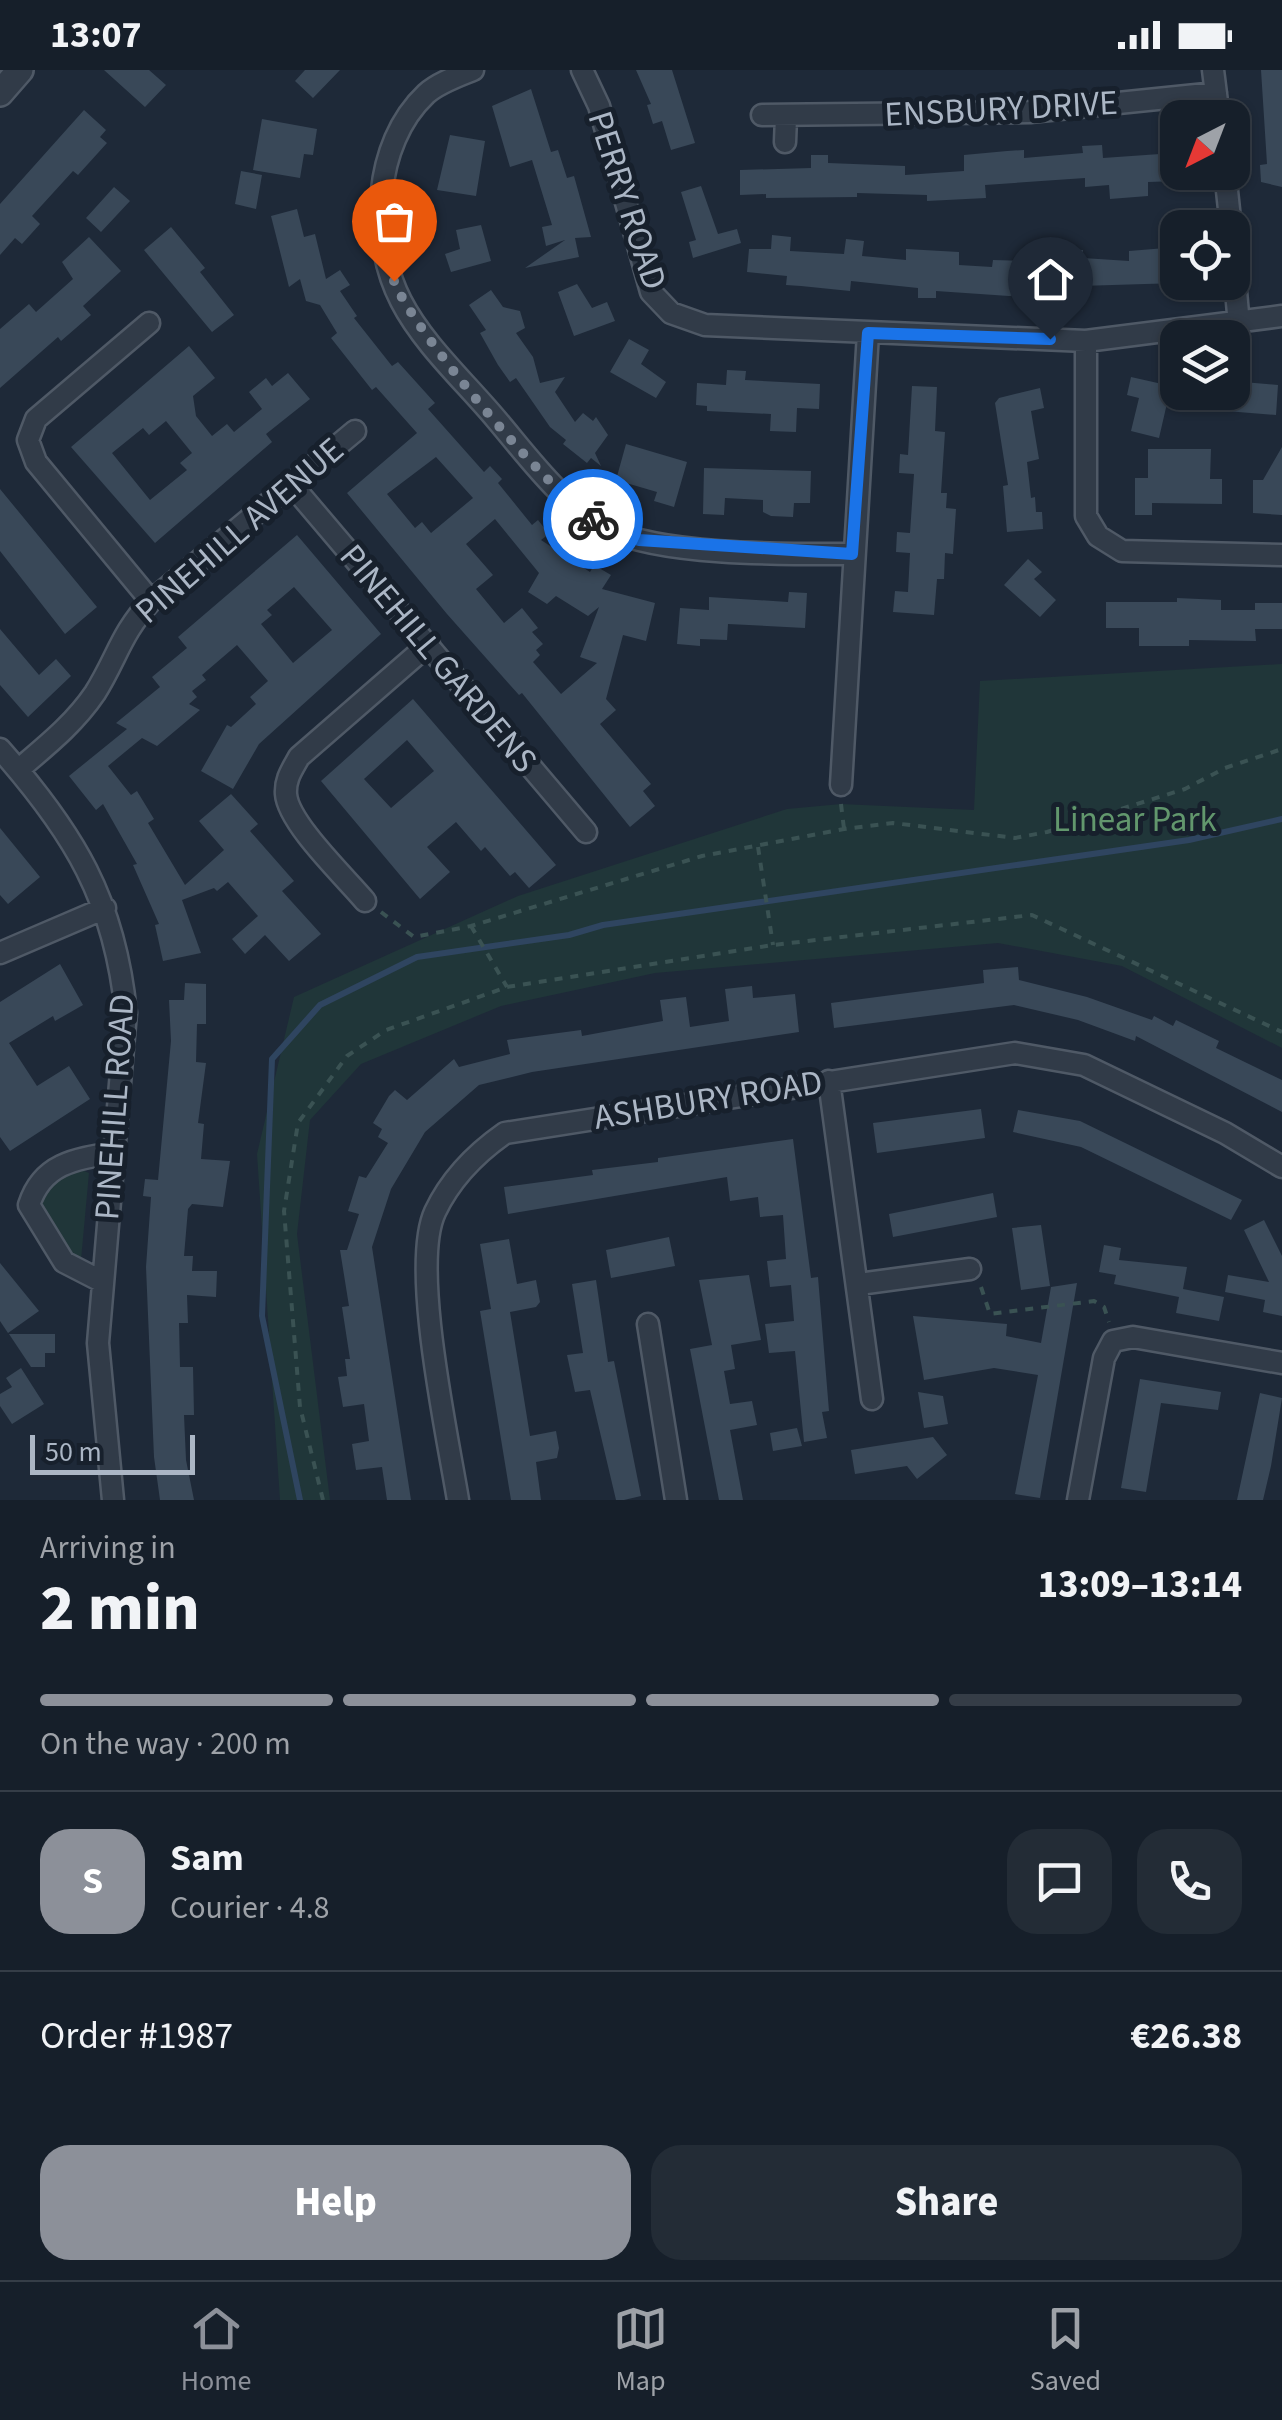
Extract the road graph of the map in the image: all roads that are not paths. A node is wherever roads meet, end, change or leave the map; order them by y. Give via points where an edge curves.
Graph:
1 (20, 70) edge
2 (473, 70) edge
3 (582, 70) edge
4 (1213, 70) edge
5 (0, 93) edge
6 (1216, 93) junction
7 (1217, 100) edge
8 (762, 115) dead end
9 (786, 117) junction
10 (785, 142) dead end
11 (1282, 316) edge
12 (149, 323) dead end
13 (1250, 323) edge
14 (868, 333) junction
15 (1160, 333) edge
16 (1086, 340) junction
17 (354, 430) dead end
18 (291, 484) junction
19 (852, 554) junction
20 (1282, 555) edge
21 (151, 600) junction
22 (429, 644) junction
23 (0, 749) edge
24 (18, 770) junction
25 (841, 785) dead end
26 (586, 832) dead end
27 (365, 900) road end
28 (106, 908) junction
29 (0, 953) edge
30 (829, 1081) junction
31 (114, 1153) junction
32 (1282, 1167) edge
33 (970, 1269) road end
34 (102, 1280) junction
35 (860, 1284) junction
36 (648, 1324) dead end
37 (1282, 1363) edge
38 (872, 1399) dead end
39 (114, 1500) edge
40 (458, 1500) edge
41 (676, 1500) edge
42 (1078, 1500) edge

1 - 5 street
2 - 19 street via 428,92 402,124 380,211 385,260 402,302 438,350 552,484 612,531 701,547
3 - 14 street, PERRY ROAD via 651,292 671,314 705,326
4 - 6 street
6 - 7 street
6 - 9 street, ENSBURY DRIVE via 1030,112
8 - 9 street, ENSBURY DRIVE
9 - 10 street
11 - 13 street, PERRY ROAD
12 - 21 street via 36,419 28,440 36,462
14 - 16 street, PERRY ROAD
14 - 19 street
15 - 16 street, PERRY ROAD
16 - 20 street via 1086,516 1098,536 1122,552
17 - 18 street, PINEHILL AVENUE
18 - 21 street, PINEHILL AVENUE
18 - 22 street, PINEHILL GARDENS
19 - 25 street
21 - 24 street, PINEHILL AVENUE via 126,626 74,722
22 - 26 street, PINEHILL GARDENS
22 - 27 street via 299,758 288,778 286,798 294,817
23 - 24 street, PINEHILL ROAD
24 - 28 street, PINEHILL ROAD via 66,828
28 - 29 street
28 - 31 street, PINEHILL ROAD via 126,1014
30 - 32 street, ASHBURY ROAD via 1016,1052 1084,1065
30 - 35 street
30 - 40 street, ASHBURY ROAD via 537,1125 505,1132 476,1153 433,1216 428,1255 432,1350
31 - 34 street, PINEHILL ROAD
31 - 34 street via 58,1164 36,1185 29,1206 64,1262
33 - 35 street
34 - 39 street, PINEHILL ROAD via 98,1343
35 - 38 street
36 - 41 street
37 - 42 street via 1134,1337 1116,1340 1104,1358

